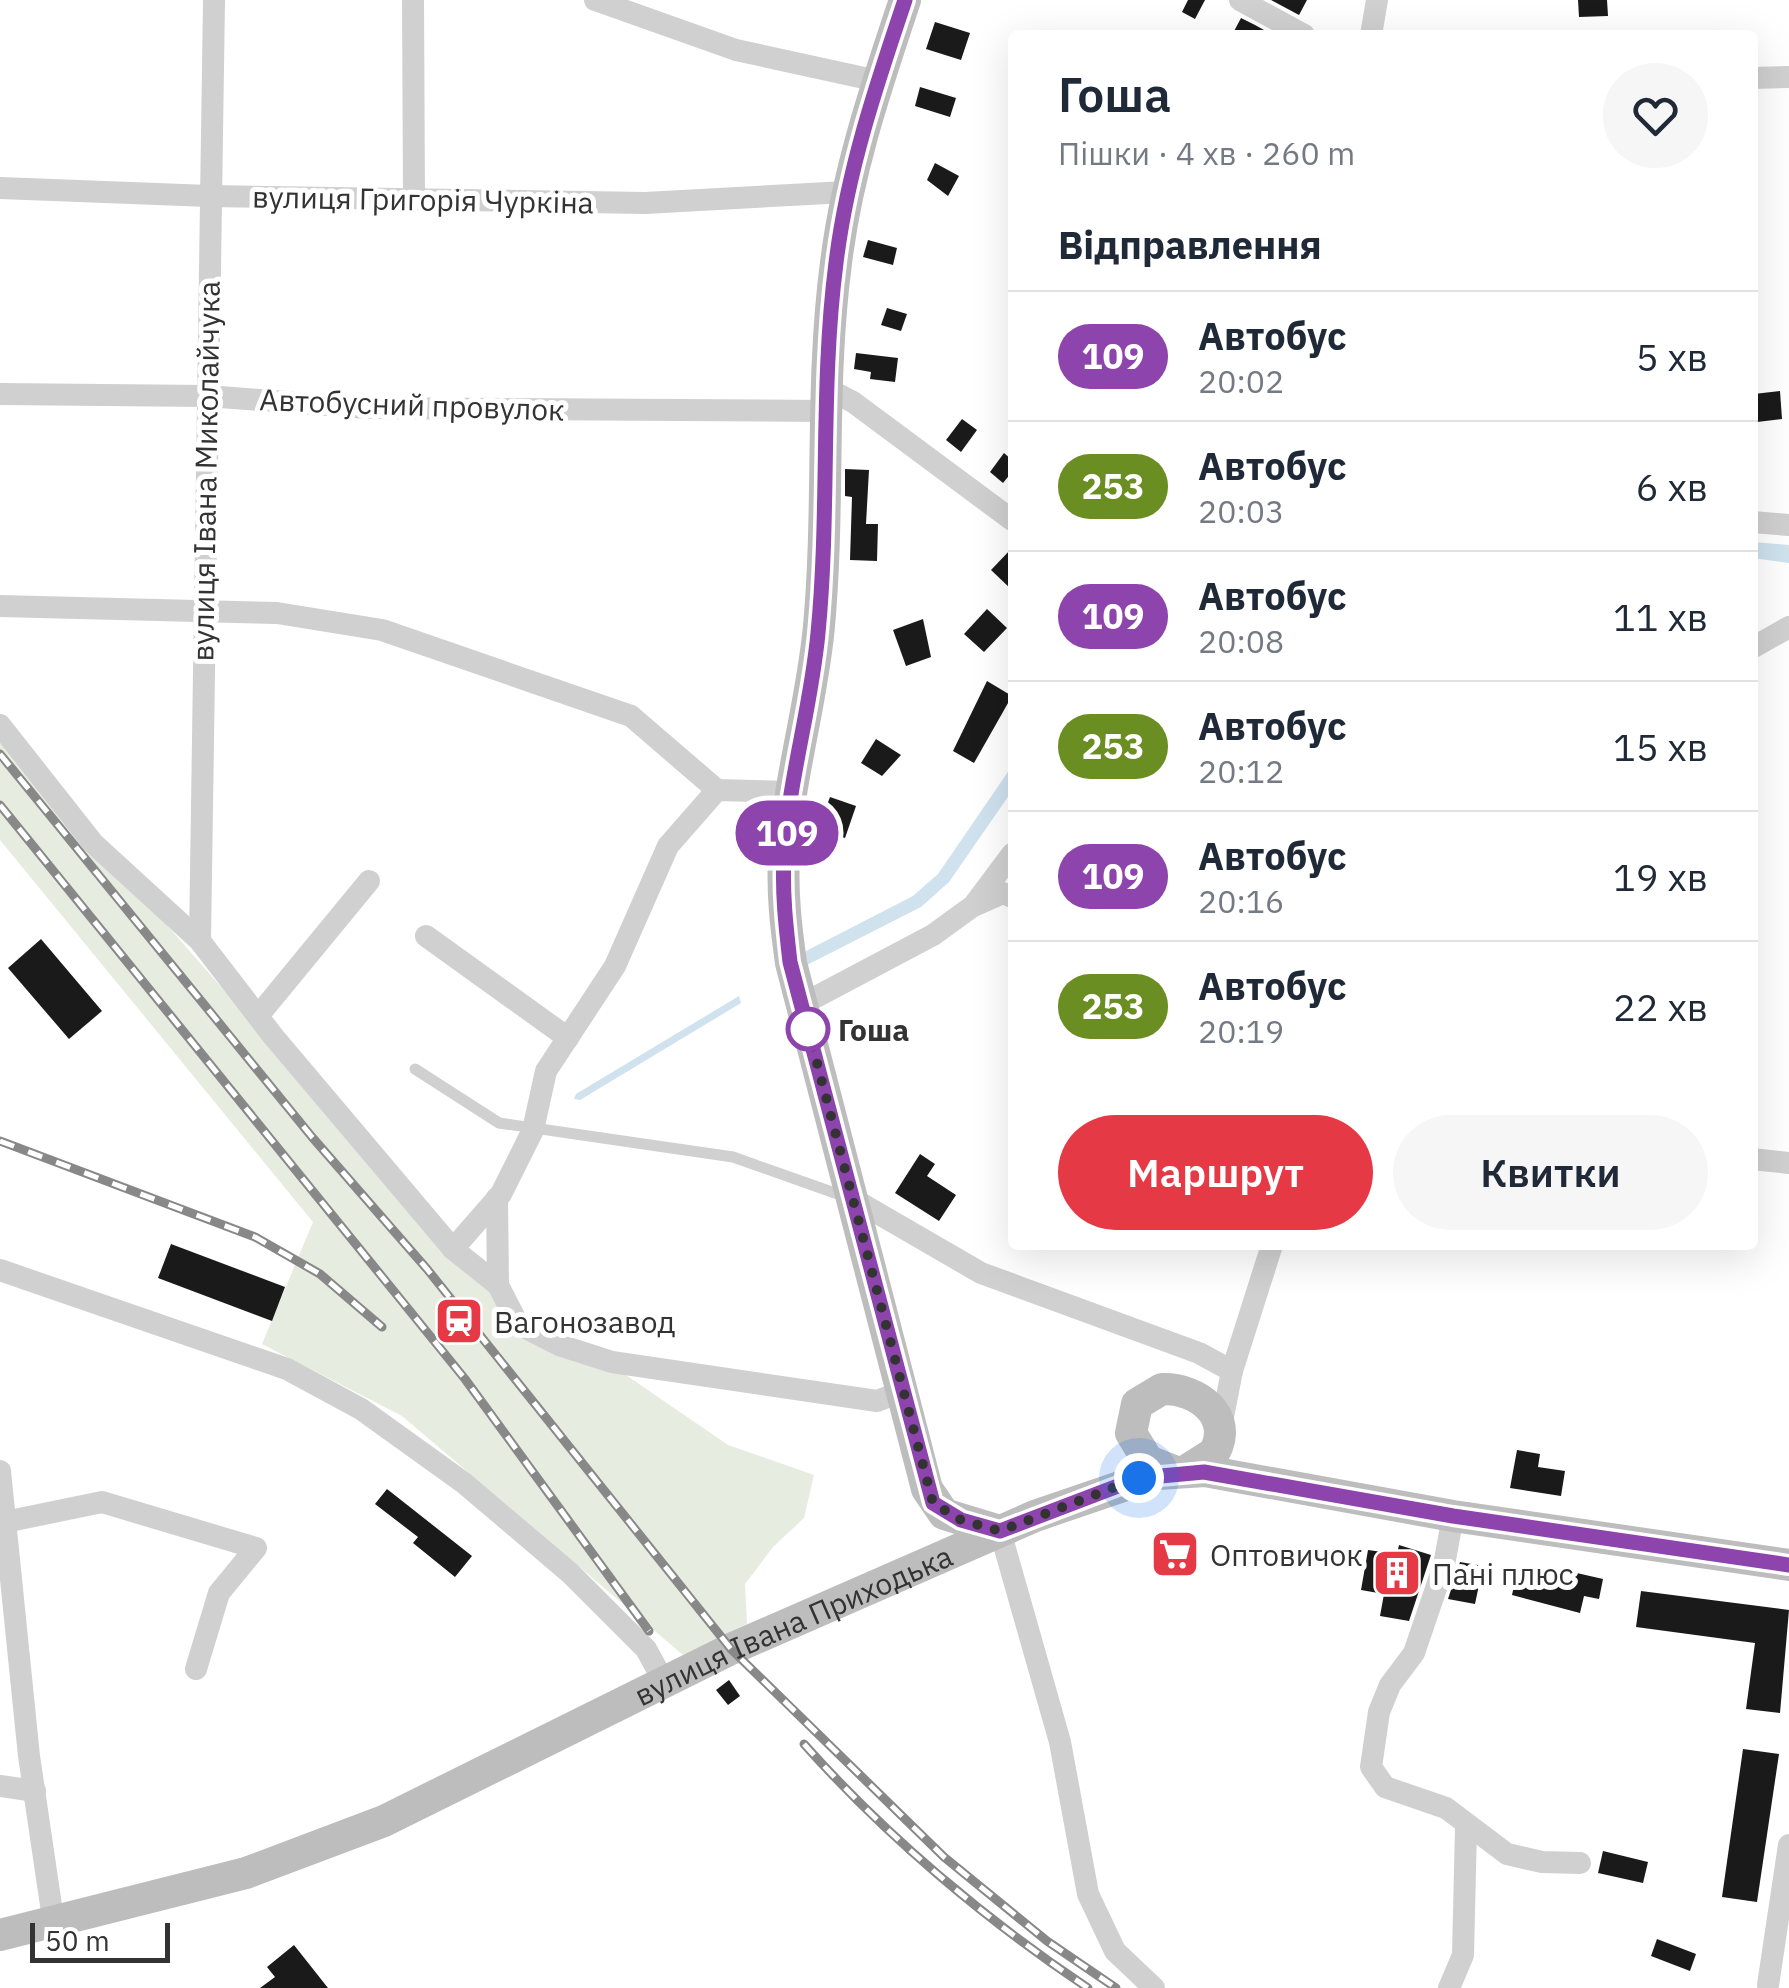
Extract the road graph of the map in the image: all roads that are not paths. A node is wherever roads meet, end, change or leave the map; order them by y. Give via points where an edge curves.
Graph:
1 (214, 0) edge
2 (413, 0) edge
3 (595, 0) edge
4 (905, 0) edge
5 (1240, 0) edge
6 (1377, 0) edge
7 (1295, 30) edge
8 (1372, 30) edge
9 (1789, 77) edge
10 (1758, 78) edge
11 (878, 81) junction
12 (0, 188) edge
13 (846, 192) junction
14 (209, 196) junction
15 (414, 197) junction
16 (0, 394) edge
17 (207, 396) junction
18 (825, 399) junction
19 (1008, 513) edge
20 (1758, 522) edge
21 (1789, 525) edge
22 (0, 606) edge
23 (204, 613) junction
24 (1789, 627) edge
25 (1758, 645) edge
26 (0, 726) edge
27 (717, 790) junction
28 (791, 792) junction
29 (1008, 859) edge
30 (370, 881) dead end
31 (1008, 896) edge
32 (973, 906) junction
33 (426, 936) dead end
34 (200, 941) junction
35 (800, 998) junction
36 (258, 1016) junction
37 (568, 1038) junction
38 (415, 1069) dead end
39 (533, 1130) junction
40 (1758, 1159) edge
41 (1789, 1162) edge
42 (498, 1198) junction
43 (855, 1200) junction
44 (453, 1249) junction
45 (1270, 1250) edge
46 (0, 1270) edge
47 (498, 1286) junction
48 (1232, 1371) junction
49 (903, 1391) junction
50 (1221, 1433) junction
51 (1136, 1444) junction
52 (0, 1471) edge
53 (1180, 1472) junction
54 (1266, 1483) junction
55 (1116, 1485) junction
56 (1453, 1516) junction
57 (2, 1523) edge
58 (1000, 1531) junction
59 (1789, 1565) edge
60 (196, 1670) dead end
61 (664, 1682) junction
62 (0, 1786) edge
63 (35, 1791) junction
64 (1466, 1827) junction
65 (1789, 1845) edge
66 (1580, 1863) dead end
67 (53, 1919) junction
68 (0, 1934) edge
69 (1770, 1987) edge
70 (1154, 1988) edge
71 (1449, 1988) edge

1 - 14 street, вулиця Івана Миколайчука
2 - 15 street
3 - 11 street via 736,50
4 - 11 main road
5 - 7 street
6 - 8 street
9 - 10 street
11 - 13 main road
12 - 14 street, вулиця Григорія Чуркіна
13 - 15 street, вулиця Григорія Чуркіна via 645,203
13 - 18 main road
14 - 15 street, вулиця Григорія Чуркіна
14 - 17 street, вулиця Івана Миколайчука
16 - 17 street, Автобусний провулок
17 - 18 street, Автобусний провулок via 367,408
17 - 23 street, вулиця Івана Миколайчука
18 - 19 street via 854,402
18 - 28 main road via 814,687
20 - 21 street
22 - 23 street
23 - 27 street via 277,613 382,630 631,716
23 - 34 street, вулиця Івана Миколайчука
24 - 25 street
26 - 34 street via 94,843
27 - 28 street
27 - 37 street via 668,846 615,966
28 - 35 main road via 784,912
29 - 32 street
30 - 36 street
31 - 32 street
32 - 35 street via 933,935 814,998
33 - 37 street
34 - 36 street
35 - 43 main road
36 - 44 street
37 - 39 street via 546,1071
38 - 39 lane via 499,1123
39 - 42 street
39 - 43 lane via 733,1156
40 - 41 street
42 - 44 street
42 - 47 street
43 - 48 street via 981,1274
43 - 49 main road
44 - 47 street
45 - 48 street
46 - 61 street via 288,1369 362,1408 464,1482 570,1574 646,1649
47 - 49 street via 518,1324 559,1346 612,1362 877,1401
48 - 50 street
49 - 58 main road via 933,1503
50 - 51 main road via 1212,1408 1195,1395 1162,1389 1137,1404 1130,1424
50 - 53 main road via 1209,1458
50 - 54 main road via 1234,1461
51 - 53 main road via 1154,1466
51 - 55 main road via 1130,1469
52 - 57 street
53 - 54 main road, вулиця Івана Приходька
53 - 55 main road, вулиця Івана Приходька
54 - 56 main road, вулиця Івана Приходька
55 - 58 main road, вулиця Івана Приходька
56 - 59 main road, вулиця Івана Приходька
56 - 64 street via 1414,1654 1379,1712 1371,1767 1385,1786 1446,1808
57 - 60 street via 102,1502 256,1548 219,1593
57 - 63 street
58 - 61 main road, вулиця Івана Приходька
58 - 70 street via 1060,1742 1088,1894 1116,1951
61 - 67 main road, вулиця Івана Приходька via 384,1821 246,1874
62 - 63 street
63 - 67 street
64 - 66 street via 1526,1860
64 - 71 street via 1463,1955
65 - 69 street
67 - 68 main road, вулиця Івана Приходька

